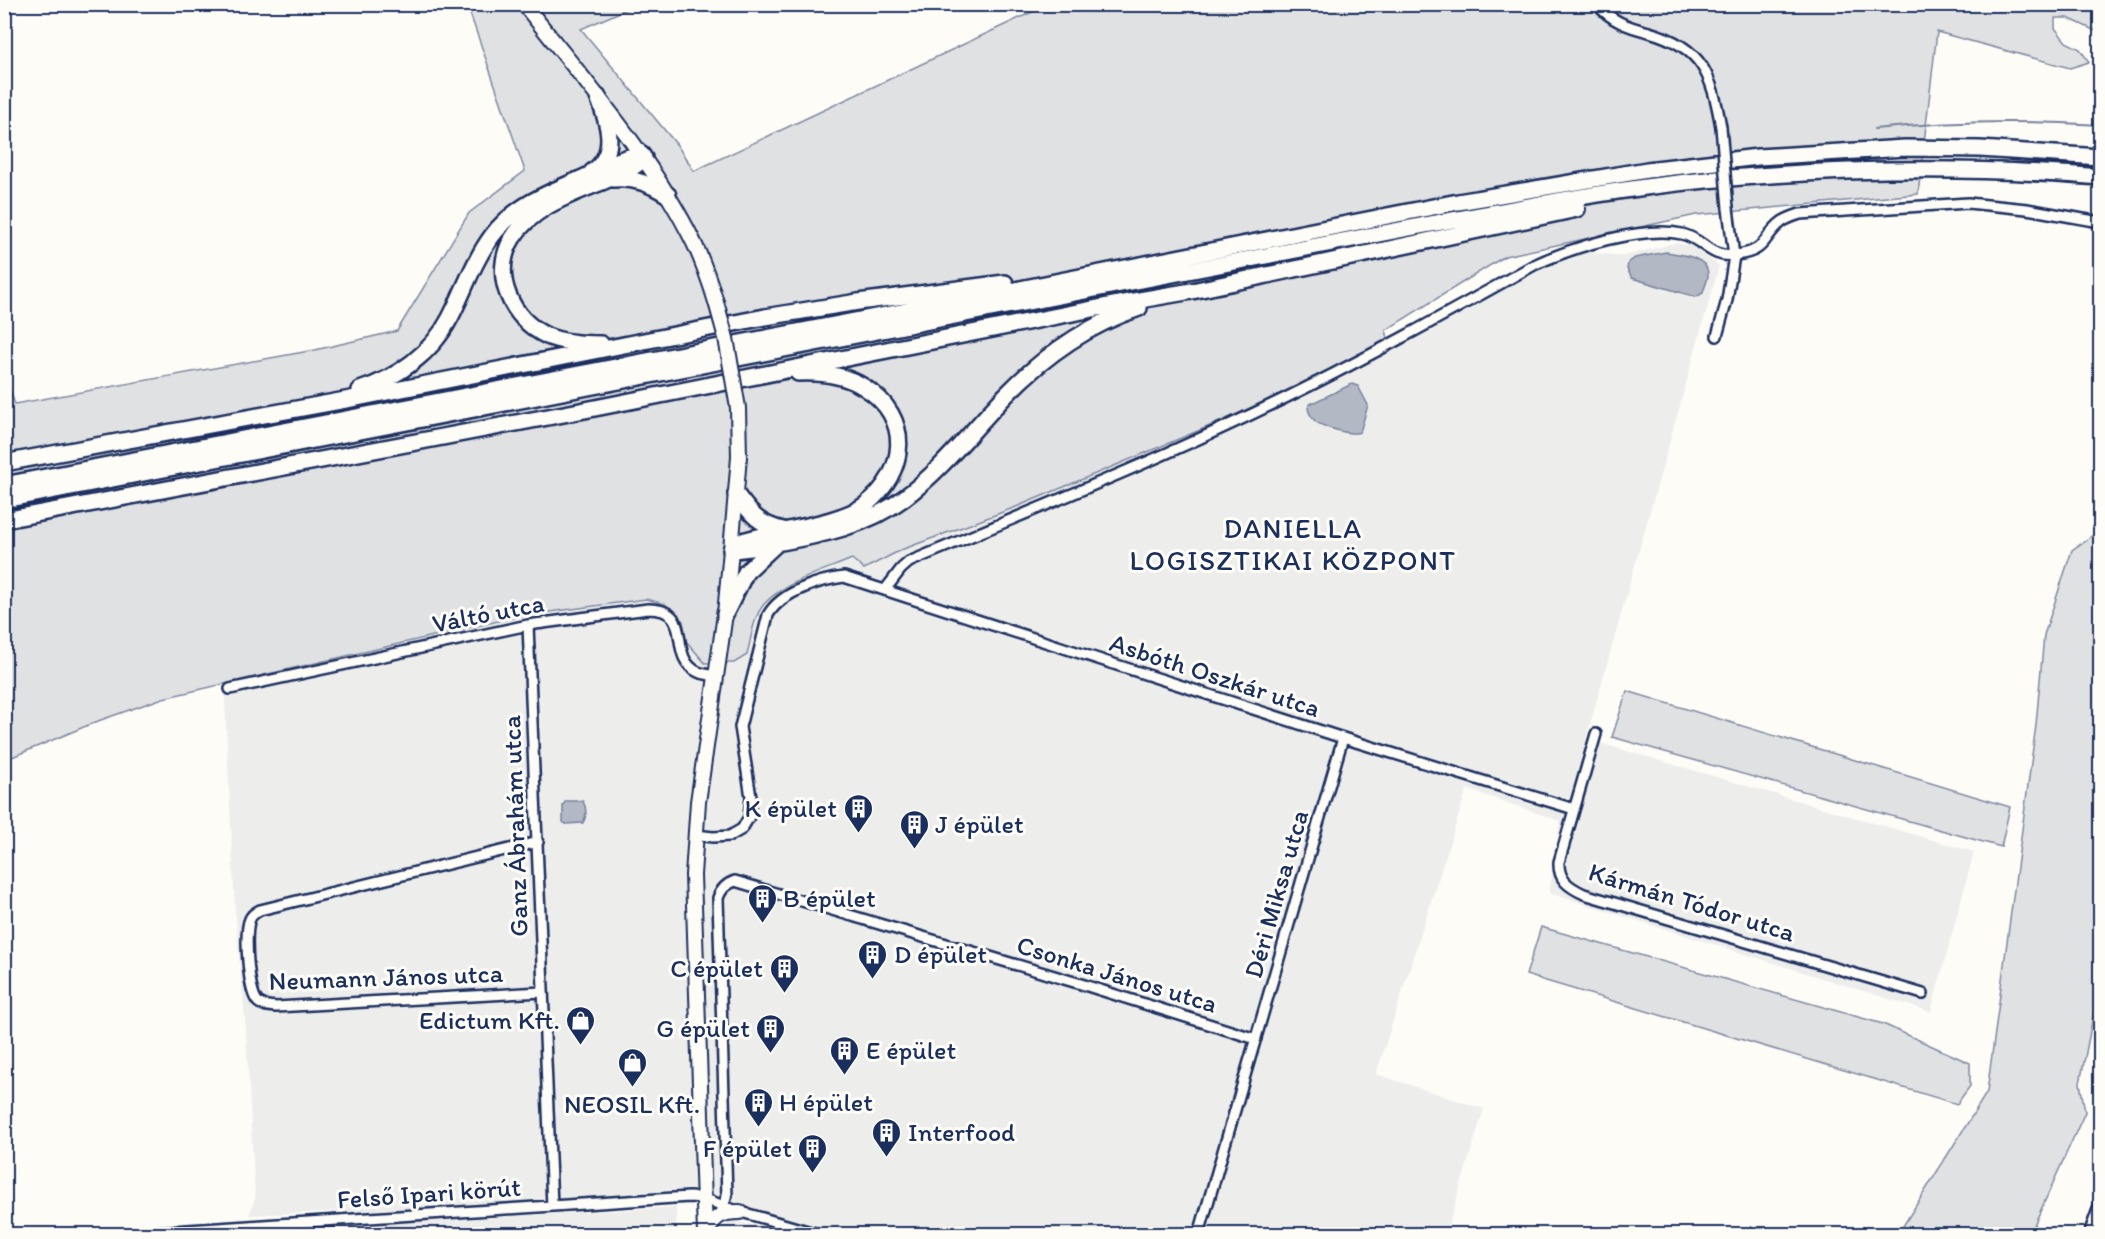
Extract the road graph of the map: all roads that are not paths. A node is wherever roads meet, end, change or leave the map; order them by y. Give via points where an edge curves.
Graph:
1 (524, 4) edge
2 (1597, 4) edge
3 (598, 97) junction
4 (643, 157) junction
5 (2100, 157) edge
6 (588, 176) junction
7 (2100, 177) edge
8 (607, 179) junction
9 (1705, 180) junction
10 (668, 195) junction
11 (2100, 222) edge
12 (1734, 256) junction
13 (1053, 281) junction
14 (1192, 291) junction
15 (1717, 336) dead end
16 (658, 338) junction
17 (760, 375) junction
18 (315, 405) junction
19 (4, 463) edge
20 (4, 485) edge
21 (736, 494) junction
22 (4, 500) edge
23 (88, 506) junction
24 (4, 520) edge
25 (4, 528) edge
26 (780, 537) junction
27 (731, 550) junction
28 (885, 590) junction
29 (725, 614) junction
30 (528, 625) junction
31 (716, 676) junction
32 (230, 689) dead end
33 (1596, 734) dead end
34 (1343, 738) junction
35 (1574, 809) junction
36 (695, 835) junction
37 (538, 842) junction
38 (542, 992) junction
39 (1923, 994) dead end
40 (1256, 1039) junction
41 (703, 1198) junction
42 (2100, 1204) edge
43 (552, 1206) junction
44 (723, 1206) junction
45 (740, 1212) junction
46 (157, 1232) dead end
47 (705, 1234) edge
48 (818, 1234) edge
49 (1199, 1234) edge
50 (2089, 1234) edge

1 - 3 main road
2 - 12 street, bridge via 1622,24 1681,45 1697,58 1712,83 1721,127
3 - 4 main road
3 - 6 highway via 610,139 601,164
4 - 6 highway via 624,159
4 - 8 highway via 633,168
4 - 10 main road
5 - 13 highway via 1917,148 1714,161 1469,200
6 - 18 highway via 523,207 501,226 483,250 449,320 410,364 369,387
7 - 9 highway via 1906,169
8 - 10 highway via 633,179
8 - 16 highway via 538,212 519,230 504,264 507,292 523,319 548,336 586,344
9 - 14 highway via 1662,193
9 - 22 highway via 1420,226
10 - 21 main road, bridge via 695,245 726,338 738,408
11 - 12 street via 1968,203 1800,214 1783,222 1755,251
12 - 15 street
12 - 28 street via 1718,255 1692,238 1671,233 1621,237 1555,256 1381,350 1197,440 909,562
13 - 16 highway via 1004,283 858,302
13 - 20 highway
14 - 17 highway
14 - 26 highway via 1108,320 1055,350 1013,388 936,471 873,518
16 - 18 highway
17 - 23 highway
17 - 26 highway via 801,372 841,376 856,383 883,403 900,443 885,486 862,507
18 - 19 highway
21 - 26 highway via 757,520
21 - 27 main road
23 - 24 highway
23 - 25 highway
26 - 27 highway via 746,550
26 - 29 highway via 746,572
27 - 29 main road
28 - 34 street, Asbóth Oszkár utca
28 - 36 street, Asbóth Oszkár utca via 844,577 834,578 793,592 776,603 768,615 740,727 751,797 749,817 742,829 730,836
29 - 31 main road
30 - 31 street, Váltó utca via 660,609 677,622 681,648 691,667
30 - 32 street, Váltó utca
30 - 37 street, Ganz Ábrahám utca
31 - 36 main road
33 - 35 street, Kármán Tódor utca
34 - 35 street, Asbóth Oszkár utca
34 - 40 street, Déri Miksa utca
35 - 39 street, Kármán Tódor utca via 1558,868 1564,882 1573,889
36 - 41 main road
37 - 38 street, Ganz Ábrahám utca
37 - 38 street, Neumann János utca via 260,910 250,918 247,935 251,989 257,1002 264,1006
38 - 43 street, Ganz Ábrahám utca
40 - 44 street, Csonka János utca via 735,882 725,885 718,898 727,1196
40 - 49 street, Déri Miksa utca
41 - 43 street, Felső Ipari körút
41 - 44 street
41 - 47 main road
42 - 50 street
43 - 46 street, Felső Ipari körút
44 - 45 street
45 - 47 main road via 716,1216
45 - 48 street

